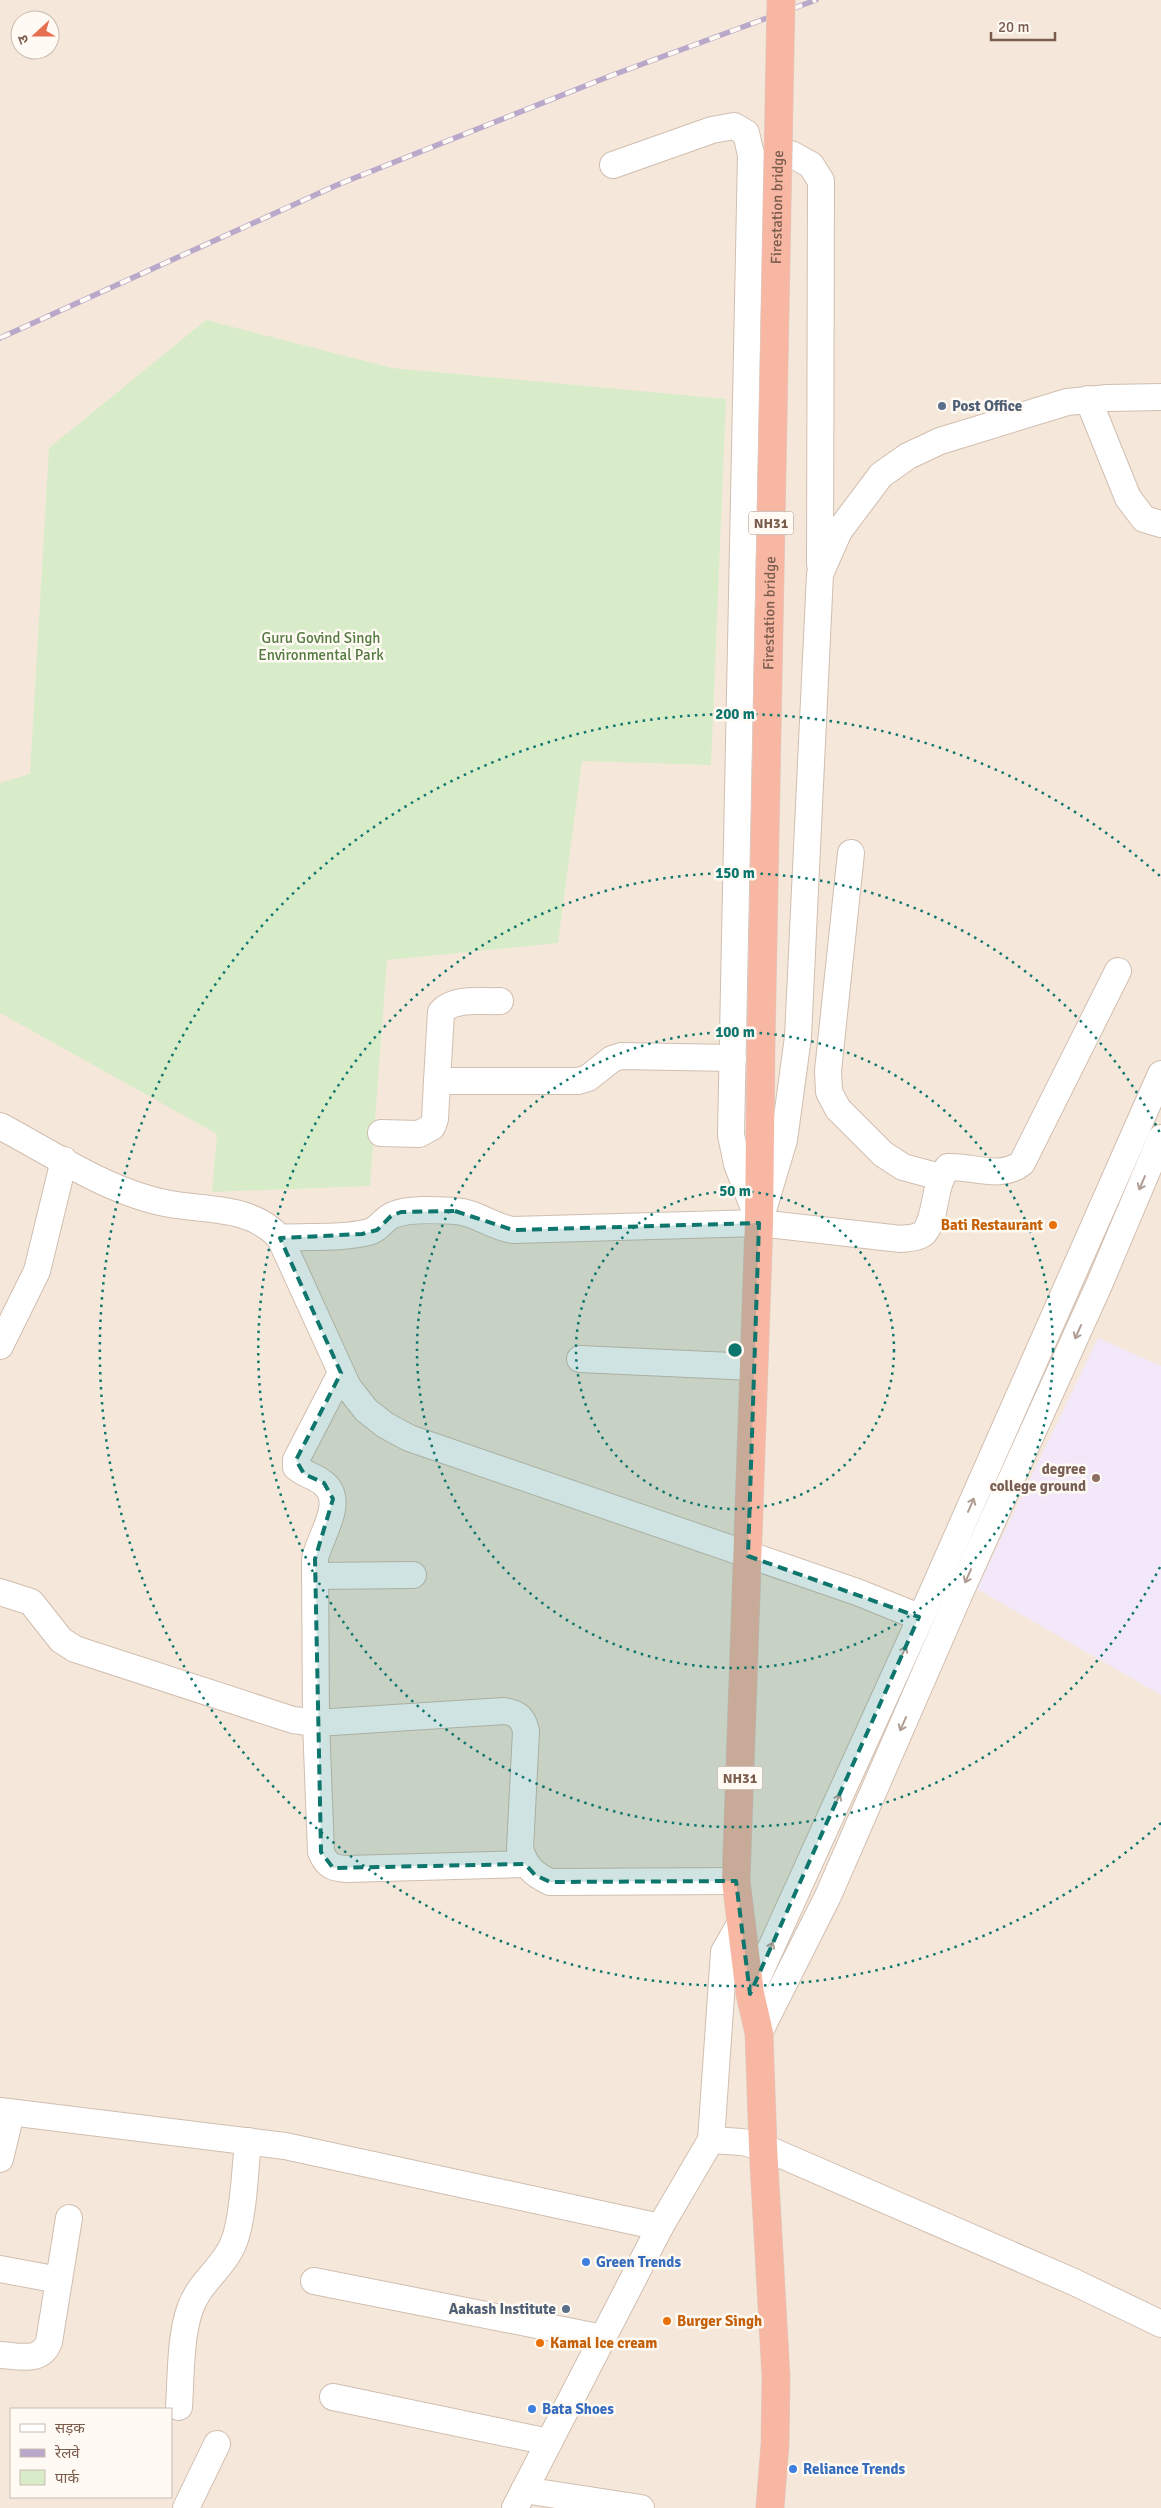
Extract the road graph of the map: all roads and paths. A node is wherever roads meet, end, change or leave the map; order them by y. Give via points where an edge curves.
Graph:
1 (781, 0) edge
2 (613, 165) dead end
3 (751, 168) junction
4 (1161, 397) edge
5 (1088, 399) junction
6 (1161, 524) edge
7 (820, 574) junction
8 (851, 853) dead end
9 (1118, 971) dead end
10 (500, 1002) dead end
11 (733, 1058) junction
12 (1161, 1074) edge
13 (436, 1081) junction
14 (0, 1126) edge
15 (381, 1133) dead end
16 (1161, 1138) edge
17 (64, 1160) junction
18 (940, 1177) junction
19 (759, 1223) junction
20 (280, 1238) junction
21 (0, 1346) edge
22 (580, 1359) dead end
23 (752, 1368) junction
24 (342, 1373) junction
25 (748, 1556) junction
26 (412, 1575) dead end
27 (315, 1576) junction
28 (0, 1592) edge
29 (919, 1617) junction
30 (316, 1723) junction
31 (525, 1864) junction
32 (736, 1881) junction
33 (740, 1924) junction
34 (750, 1994) junction
35 (759, 2033) junction
36 (6, 2112) edge
37 (711, 2140) junction
38 (248, 2142) junction
39 (763, 2147) junction
40 (0, 2159) edge
41 (69, 2218) dead end
42 (660, 2227) junction
43 (0, 2269) edge
44 (59, 2280) junction
45 (314, 2281) dead end
46 (1161, 2324) edge
47 (603, 2338) junction
48 (0, 2355) edge
49 (333, 2396) dead end
50 (178, 2408) dead end
51 (549, 2442) junction
52 (217, 2444) dead end
53 (520, 2499) edge
54 (186, 2508) edge
55 (641, 2508) edge
56 (770, 2508) edge

1 - 19 highway, Firestation bridge / NH31, bridge
2 - 3 street via 712,130 734,126 746,133
3 - 7 street via 790,154 810,165 821,181
3 - 11 street
4 - 5 street
5 - 6 street via 1128,498 1144,519
5 - 7 street via 1067,402 940,441 908,456 881,475 839,531
7 - 19 street via 798,1037 784,1140
8 - 18 street via 828,1072 829,1092 838,1109 883,1154 903,1167
9 - 18 street via 1022,1163 1014,1170 1002,1172 948,1167
10 - 13 street via 456,1002 441,1012
11 - 13 street via 629,1055 612,1059 596,1074 578,1081
11 - 19 street via 732,1134 736,1164
29 -> 12 street
13 - 15 street via 432,1127 419,1134
14 - 17 street
16 -> 35 street via 1099,1286 828,1896
17 - 20 street via 120,1190 146,1198 244,1214 270,1227
17 - 21 street via 37,1271
18 - 19 street via 929,1222 923,1234 914,1238
19 - 20 street via 513,1230 455,1211 402,1212 391,1216 377,1230 362,1234
19 - 23 highway, NH31
20 - 24 street
22 - 23 street
23 - 25 highway, NH31
24 - 25 street via 348,1387 366,1410 409,1438
24 - 27 street via 296,1460 296,1467 324,1483 333,1499 332,1510 316,1549
25 - 29 street via 857,1592
25 - 32 highway, NH31
26 - 27 street
27 - 30 street
28 - 30 street via 31,1602 62,1640 75,1649 293,1720
34 -> 29 street
30 - 31 street via 320,1852 325,1863 333,1868
30 - 31 street via 504,1711 516,1713 523,1720 526,1731 520,1849
31 - 32 street via 535,1875 550,1882
32 - 33 highway, NH31
33 - 34 highway, NH31
33 - 37 street via 724,1952
34 - 35 highway, NH31
35 - 39 highway, NH31
36 - 38 street
36 - 40 street
37 - 39 street
37 - 42 street
38 - 42 street via 285,2146
38 - 50 street via 237,2235 230,2252 190,2309
39 - 46 street via 1074,2282
39 - 56 highway, NH31 via 776,2377
41 - 44 street
42 - 47 street
43 - 44 street
44 - 48 street via 45,2351 39,2356 28,2357
45 - 47 street
47 - 51 street
49 - 51 street
51 - 53 street
52 - 54 street
53 - 55 street

